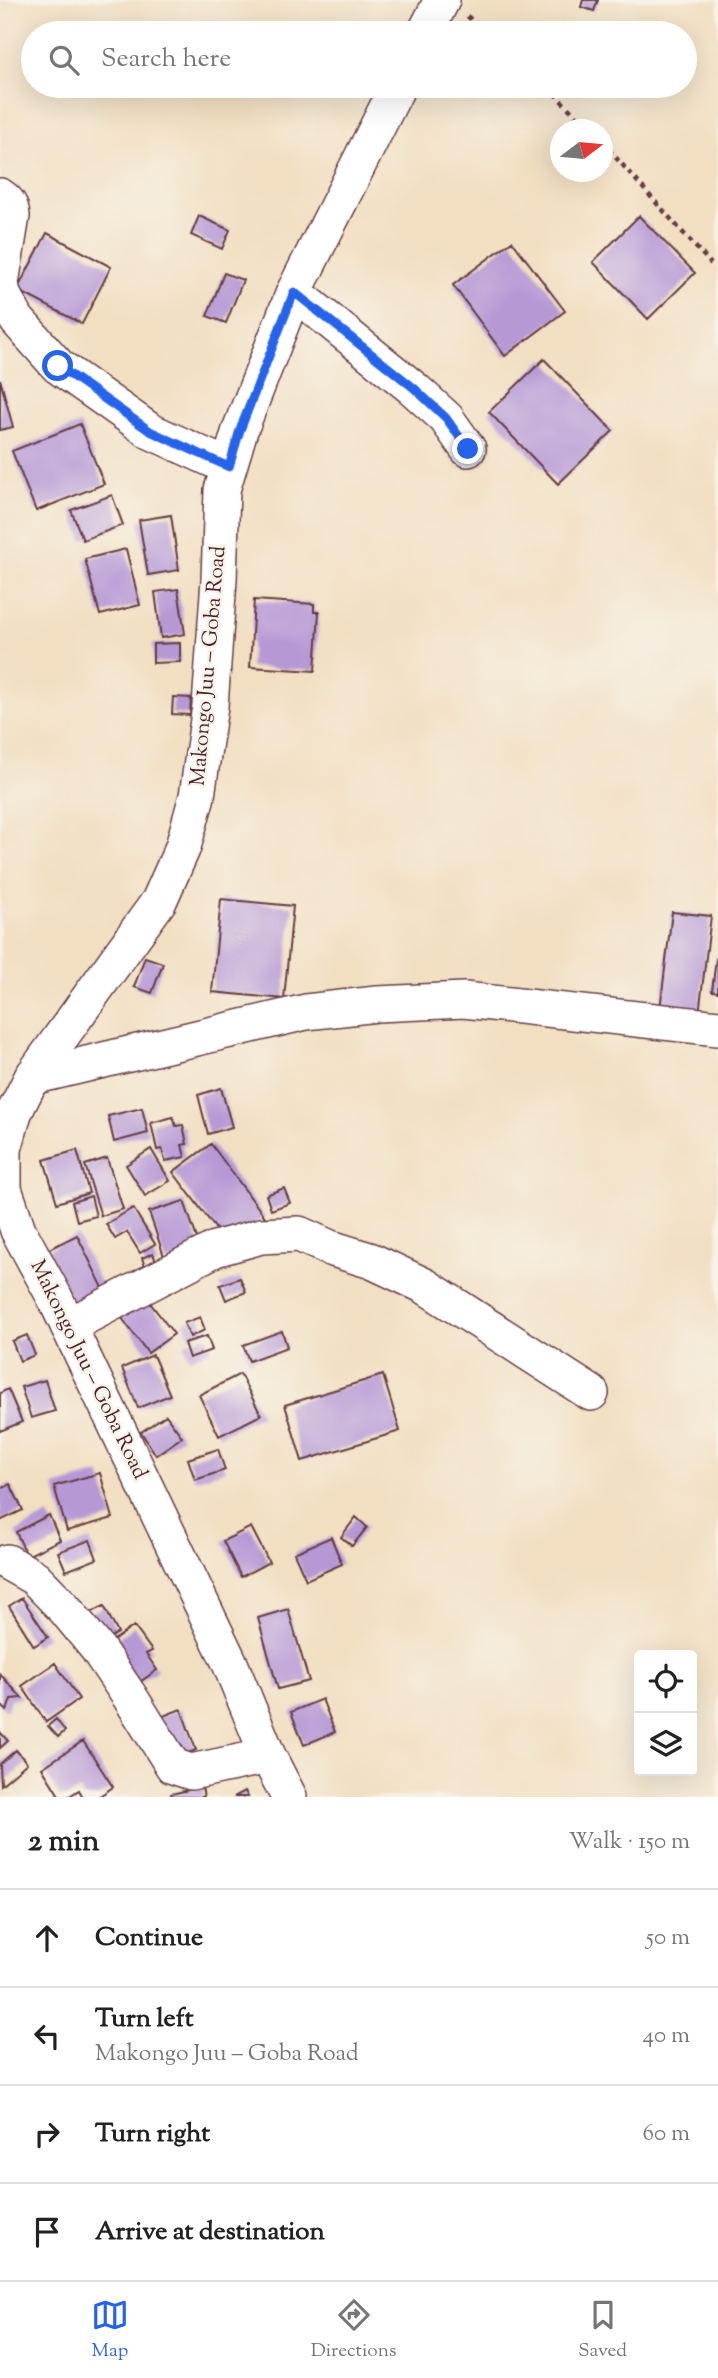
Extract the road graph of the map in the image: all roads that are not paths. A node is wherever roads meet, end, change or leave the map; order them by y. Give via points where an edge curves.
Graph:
1 (442, 0) edge
2 (431, 21) edge
3 (392, 98) edge
4 (0, 195) edge
5 (1, 283) edge
6 (294, 292) junction
7 (468, 449) dead end
8 (229, 467) junction
9 (718, 1028) edge
10 (32, 1077) junction
11 (2, 1150) edge
12 (68, 1326) junction
13 (591, 1393) dead end
14 (7, 1562) dead end
15 (268, 1756) junction
16 (289, 1797) edge

1 - 2 street
3 - 6 street, Makongo Juu – Goba Road
4 - 5 street via 7,200 12,216
5 - 8 street via 16,320 58,366 150,431
6 - 7 street via 414,388 446,418
6 - 8 street, Makongo Juu – Goba Road
8 - 10 street, Makongo Juu – Goba Road via 222,489 209,706 197,796 183,847 159,901
9 - 10 street via 464,1000 377,1004 306,1012
10 - 11 street, Makongo Juu – Goba Road
11 - 12 street, Makongo Juu – Goba Road via 4,1188 18,1230
12 - 13 street via 215,1249 261,1236 299,1234 425,1286
12 - 15 street, Makongo Juu – Goba Road via 229,1661
14 - 15 street via 35,1578 97,1648 173,1766 191,1772
15 - 16 street, Makongo Juu – Goba Road

